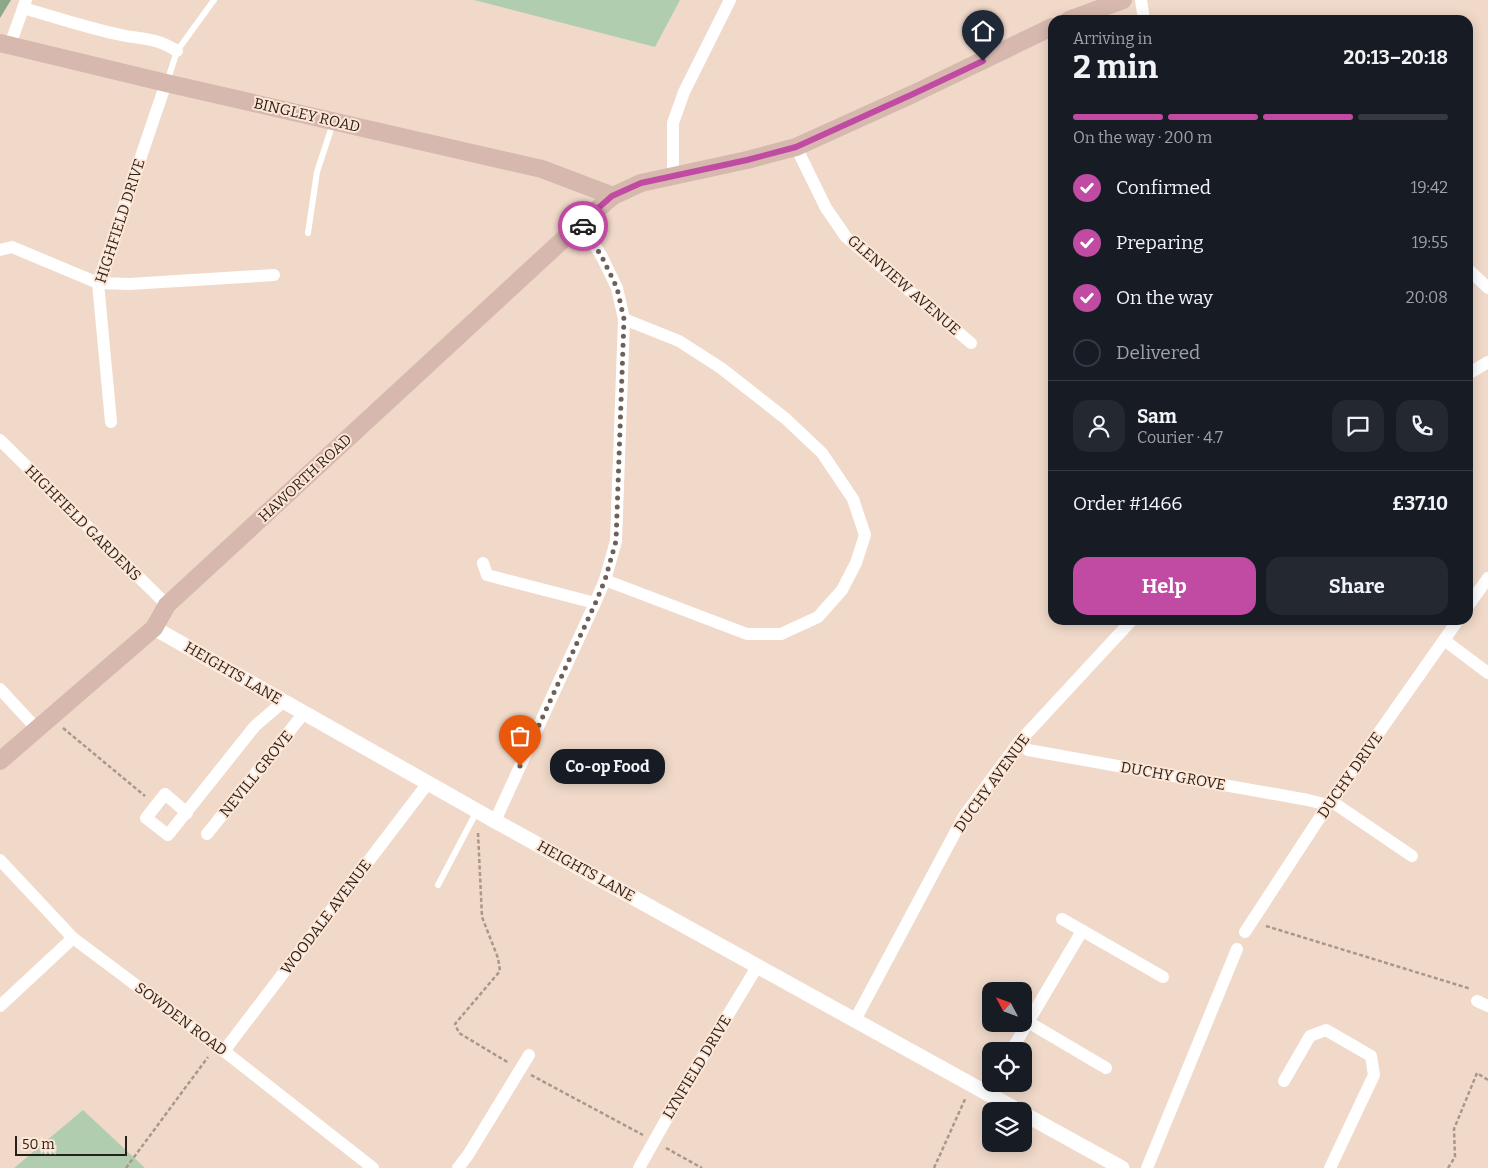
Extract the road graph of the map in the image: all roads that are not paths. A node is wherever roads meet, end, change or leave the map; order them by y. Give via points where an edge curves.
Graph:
1 (214, 0) edge
2 (730, 0) edge
3 (1123, 0) edge
4 (1141, 0) edge
5 (24, 4) edge
6 (1082, 15) edge
7 (1143, 15) edge
8 (1048, 29) edge
9 (5, 44) edge
10 (176, 51) junction
11 (166, 83) junction
12 (334, 121) junction
13 (796, 147) junction
14 (672, 176) junction
15 (612, 196) junction
16 (581, 223) junction
17 (308, 233) dead end
18 (0, 250) edge
19 (1473, 274) edge
20 (274, 275) dead end
21 (98, 283) junction
22 (1488, 288) edge
23 (624, 319) junction
24 (971, 343) dead end
25 (1488, 362) edge
26 (1473, 371) edge
27 (111, 422) dead end
28 (0, 440) edge
29 (483, 563) dead end
30 (1488, 578) edge
31 (605, 580) junction
32 (1473, 599) edge
33 (595, 604) junction
34 (167, 605) junction
35 (1127, 625) edge
36 (1454, 625) edge
37 (154, 628) junction
38 (1444, 640) junction
39 (1488, 673) edge
40 (0, 689) edge
41 (283, 702) junction
42 (304, 713) junction
43 (37, 729) junction
44 (1019, 742) junction
45 (0, 761) edge
46 (428, 783) junction
47 (1329, 803) junction
48 (478, 811) junction
49 (187, 813) junction
50 (494, 821) junction
51 (207, 834) dead end
52 (1412, 856) dead end
53 (0, 860) edge
54 (438, 885) dead end
55 (1062, 919) dead end
56 (1248, 927) road end
57 (1082, 931) junction
58 (73, 938) junction
59 (1237, 949) dead end
60 (757, 967) junction
61 (1163, 977) dead end
62 (0, 1006) edge
63 (1032, 1015) edge
64 (855, 1020) junction
65 (1032, 1024) edge
66 (220, 1048) junction
67 (529, 1055) dead end
68 (1106, 1068) dead end
69 (1284, 1080) dead end
70 (982, 1086) edge
71 (994, 1092) edge
72 (1007, 1102) edge
73 (1032, 1118) edge
74 (373, 1168) edge
75 (458, 1168) edge
76 (639, 1168) edge
77 (1122, 1168) edge
78 (1147, 1168) edge
79 (1330, 1168) edge

1 - 10 lane
2 - 14 street via 684,92 673,122
3 - 6 main road
4 - 7 street
5 - 9 street
5 - 10 street via 121,35 150,38
8 - 13 main road, HAWORTH ROAD
9 - 11 main road, BINGLEY ROAD
10 - 11 lane
11 - 12 main road, BINGLEY ROAD
11 - 21 street, HIGHFIELD DRIVE
12 - 15 main road, BINGLEY ROAD via 542,169
12 - 17 lane via 317,172
13 - 14 main road, HAWORTH ROAD
13 - 24 street, GLENVIEW AVENUE via 826,208 846,237
14 - 15 main road, HAWORTH ROAD via 641,183
15 - 16 main road, HAWORTH ROAD
16 - 23 street via 617,288
16 - 34 main road, HAWORTH ROAD
18 - 21 street via 12,247
19 - 22 street
20 - 21 street
21 - 27 street, HIGHFIELD DRIVE
23 - 31 street via 616,541
23 - 31 street via 686,346 721,368 786,419 822,453 848,491 865,535 842,590 818,617 781,634 747,634
25 - 26 street
28 - 34 street, HIGHFIELD GARDENS
29 - 33 street via 487,575
30 - 32 street
31 - 33 street
33 - 50 street
34 - 37 main road, HAWORTH ROAD
35 - 44 street, DUCHY AVENUE
36 - 38 street, DUCHY DRIVE
37 - 41 street, HEIGHTS LANE
37 - 43 main road, HAWORTH ROAD
38 - 39 street
38 - 47 street, DUCHY DRIVE
40 - 43 street
41 - 42 street, HEIGHTS LANE
41 - 49 street via 255,726
42 - 46 street, HEIGHTS LANE
42 - 51 street, NEVILL GROVE
43 - 45 main road, HAWORTH ROAD
44 - 47 street, DUCHY GROVE via 1028,750
44 - 64 street, DUCHY AVENUE via 964,816
46 - 48 street, HEIGHTS LANE
46 - 66 street, WOODALE AVENUE
47 - 52 street, DUCHY GROVE
47 - 56 street, DUCHY DRIVE
48 - 50 street, HEIGHTS LANE
48 - 54 lane
49 - 49 street via 168,835 146,818 165,794
50 - 60 street, HEIGHTS LANE
53 - 58 street, SOWDEN ROAD
55 - 57 street
57 - 61 street
57 - 63 street
58 - 62 street
58 - 66 street, SOWDEN ROAD
59 - 78 street
60 - 64 street, HEIGHTS LANE
60 - 76 street, LYNFIELD DRIVE
64 - 70 street, HEIGHTS LANE via 972,1084
65 - 68 street
66 - 74 street, SOWDEN ROAD
67 - 75 street
69 - 79 street via 1310,1036 1326,1030 1371,1056 1374,1075
71 - 72 street, HEIGHTS LANE
73 - 77 street

